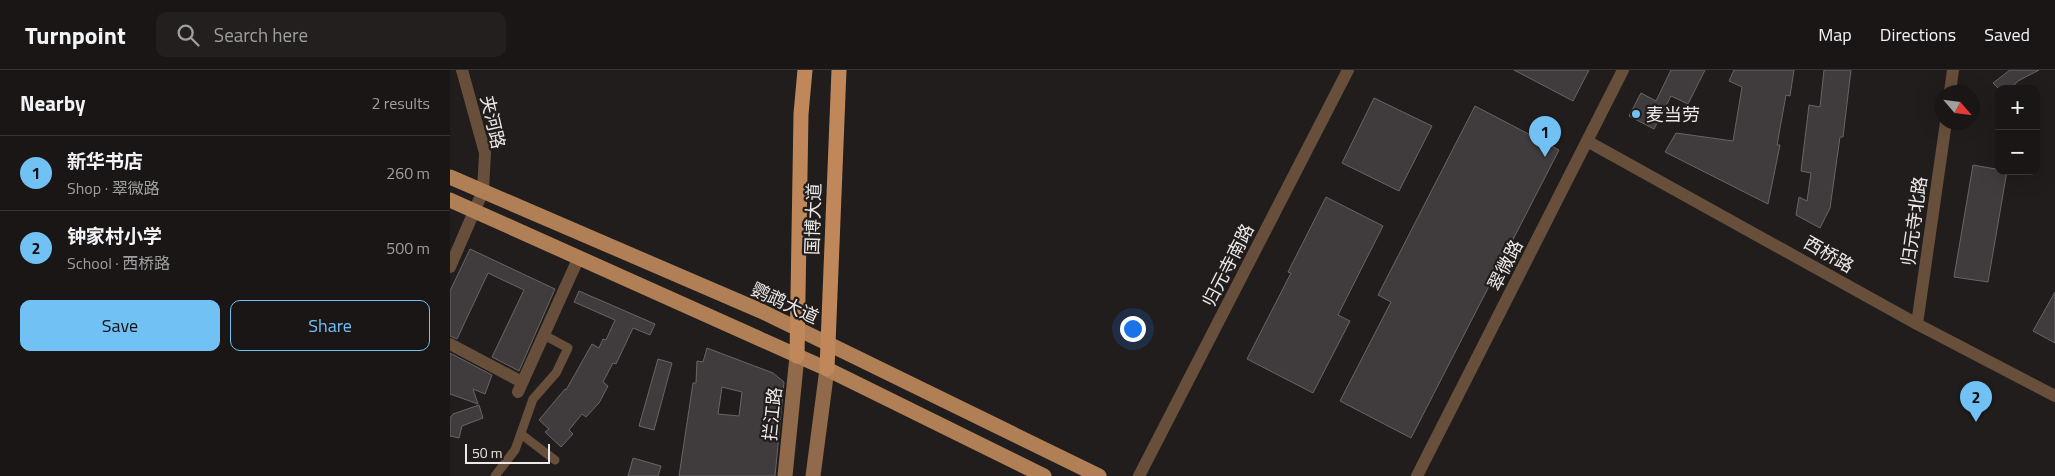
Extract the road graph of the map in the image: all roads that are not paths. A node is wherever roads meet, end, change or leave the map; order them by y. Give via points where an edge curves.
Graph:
1 (462, 70) edge
2 (805, 70) edge
3 (839, 70) edge
4 (1348, 70) edge
5 (1623, 70) edge
6 (1953, 70) edge
7 (1951, 85) edge
8 (1945, 130) edge
9 (1587, 141) junction
10 (450, 177) edge
11 (483, 191) junction
12 (450, 200) edge
13 (474, 211) junction
14 (579, 257) junction
15 (450, 266) edge
16 (1917, 324) junction
17 (797, 328) junction
18 (544, 335) junction
19 (450, 344) edge
20 (827, 344) junction
21 (797, 356) junction
22 (828, 369) junction
23 (2055, 396) edge
24 (521, 434) junction
25 (555, 460) dead end
26 (495, 476) edge
27 (785, 476) edge
28 (813, 476) edge
29 (1044, 476) edge
30 (1099, 476) edge
31 (1139, 476) edge
32 (1417, 476) edge

1 - 11 street, 夹河路 via 485,153
2 - 17 highway, 国博大道 via 801,114
3 - 20 highway, 国博大道
4 - 31 street, 归元寺南路
5 - 9 street, 翠微路
6 - 7 street
8 - 16 street, 归元寺北路
9 - 16 street, 西桥路
9 - 32 street, 翠微路
10 - 11 main road, 鹦鹉大道
11 - 13 street, 夹河路
11 - 17 main road, 鹦鹉大道
12 - 13 main road
13 - 14 main road
13 - 15 street, 夹河路
14 - 18 street
14 - 21 main road
16 - 23 street, 西桥路
17 - 20 main road, 鹦鹉大道
17 - 21 highway, 国博大道
18 - 19 street via 520,387
18 - 24 street via 568,348 556,373 533,400
20 - 22 highway, 国博大道
20 - 30 main road, 鹦鹉大道
21 - 22 main road
21 - 27 main road, 拦江路
22 - 28 main road
22 - 29 main road
24 - 25 street
24 - 26 street via 515,450

